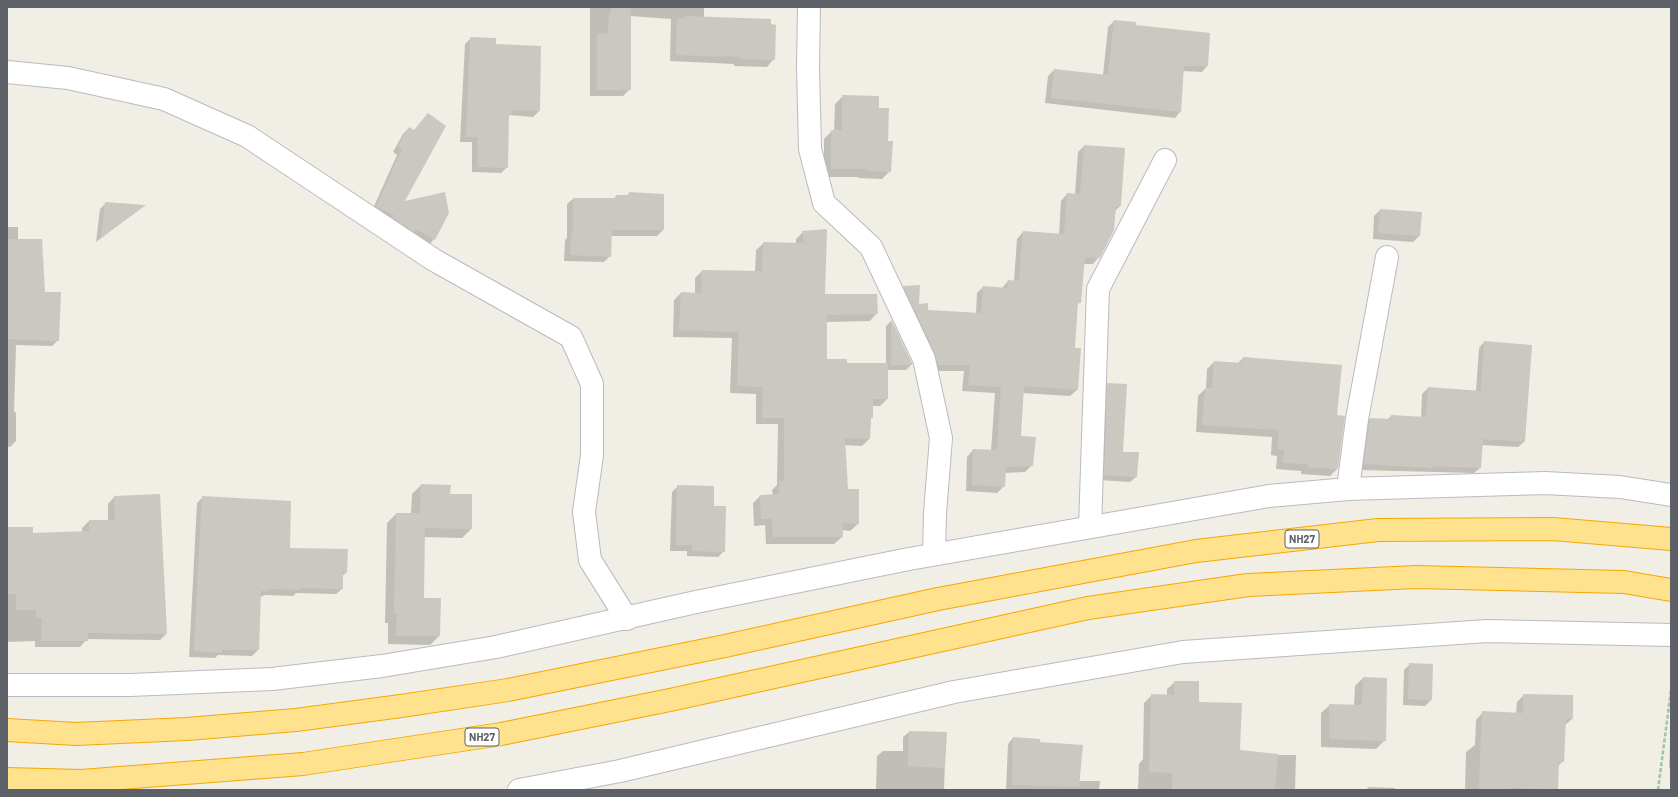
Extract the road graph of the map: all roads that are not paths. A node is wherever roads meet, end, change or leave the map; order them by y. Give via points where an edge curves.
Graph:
1 (809, 7) edge
2 (7, 72) edge
3 (1165, 160) dead end
4 (1387, 257) dead end
5 (1348, 489) junction
6 (1671, 495) edge
7 (1090, 527) junction
8 (1671, 539) edge
9 (934, 554) junction
10 (1671, 590) edge
11 (627, 619) junction
12 (1671, 635) edge
13 (7, 685) edge
14 (7, 730) edge
15 (7, 779) edge
16 (519, 790) edge

1 - 9 street via 810,149 824,203 871,247 924,358 941,438
2 - 11 street via 68,78 164,99 247,136 434,260 571,337 592,384 592,456 584,512 590,560
3 - 7 street via 1098,289
4 - 5 street via 1357,420
5 - 6 street via 1545,483 1620,487
5 - 7 street via 1270,496
7 - 9 street
8 - 14 highway, NH27 via 1553,529 1378,530 1196,551 938,599 508,690 401,706 296,720 187,729 76,734
9 - 11 street via 696,602
10 - 15 highway, NH27 via 1624,582 1416,577 1248,585 1088,608 670,700 485,737 304,764 81,782
11 - 13 street via 496,647 382,666 272,679 130,686
12 - 16 street via 1488,631 1183,652 954,692 620,771

